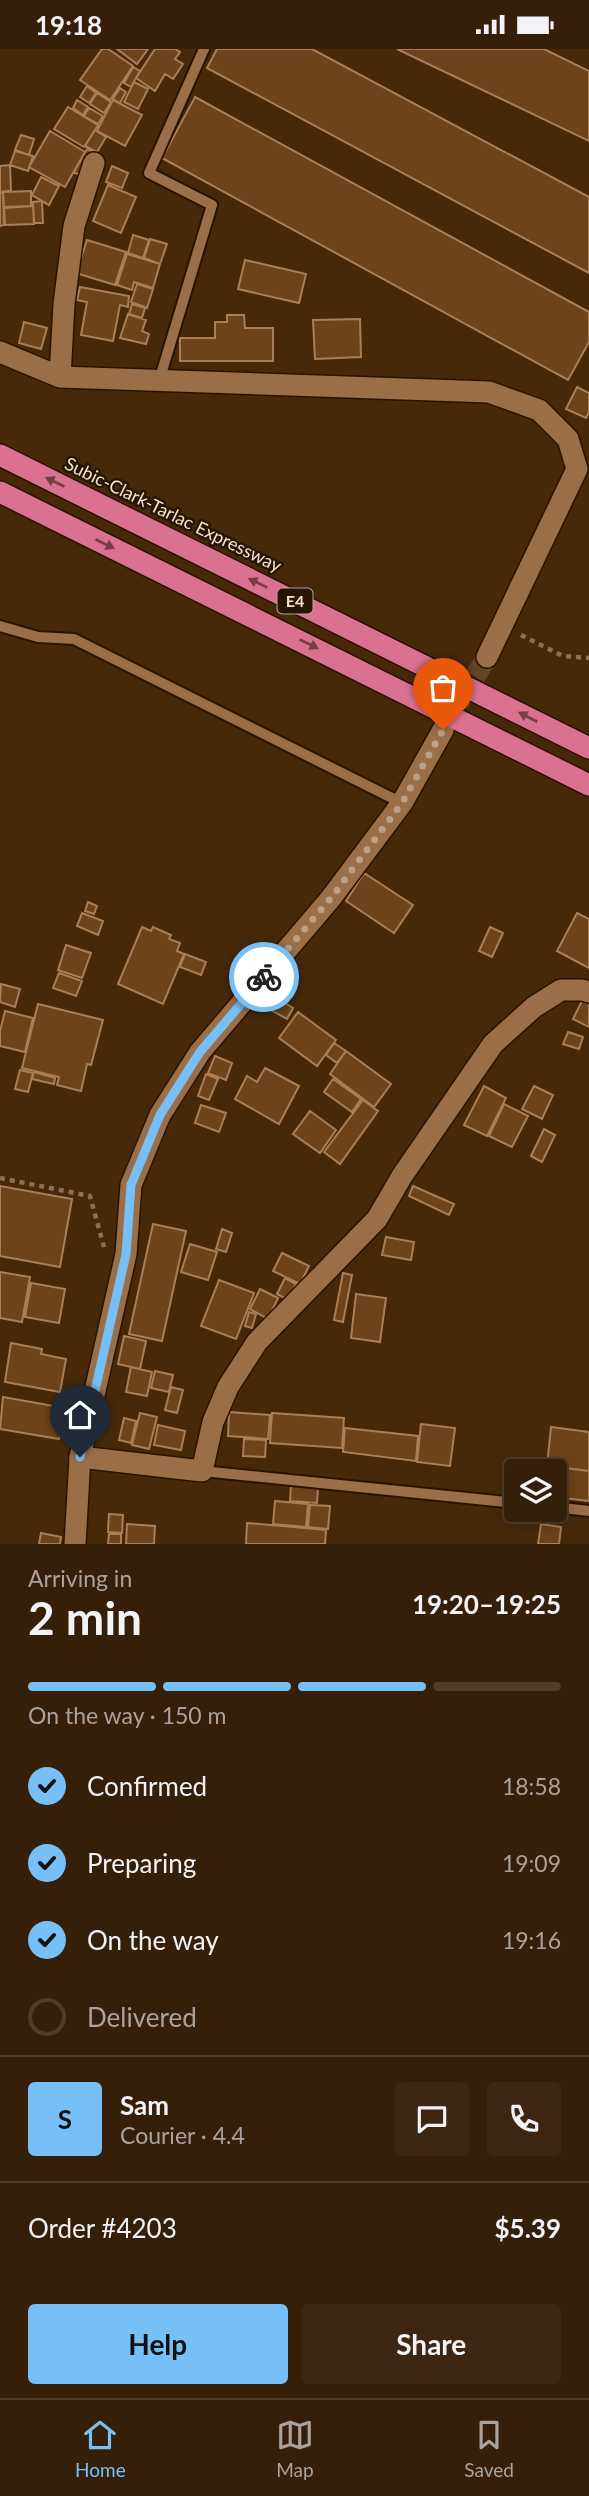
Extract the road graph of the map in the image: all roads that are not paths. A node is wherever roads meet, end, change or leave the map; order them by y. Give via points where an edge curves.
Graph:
1 (204, 49) edge
2 (94, 163) dead end
3 (0, 352) edge
4 (60, 377) junction
5 (159, 381) junction
6 (0, 455) edge
7 (583, 463) edge
8 (0, 492) edge
9 (0, 626) edge
10 (487, 657) tunnel mouth
11 (443, 730) tunnel mouth
12 (589, 748) edge
13 (589, 785) edge
14 (402, 803) junction
15 (589, 992) edge
16 (80, 1457) junction
17 (202, 1471) junction
18 (504, 1502) edge
19 (567, 1508) edge
20 (589, 1511) edge
21 (75, 1544) edge

1 - 5 lane via 149,173 212,205
2 - 4 street via 74,226
3 - 4 street
4 - 5 street
5 - 7 street via 489,392 539,410 568,439
12 -> 6 highway, Subic-Clark-Tarlac Expressway / E4
7 - 10 street
8 -> 13 highway, E4
9 - 14 lane via 38,637 74,639
11 - 14 street
14 - 16 street via 331,898 200,1052 167,1105 131,1185 126,1254
15 - 17 street via 561,990 493,1044 377,1219 257,1342 228,1387 213,1422
16 - 17 street
16 - 21 street
17 - 18 lane
19 - 20 lane

